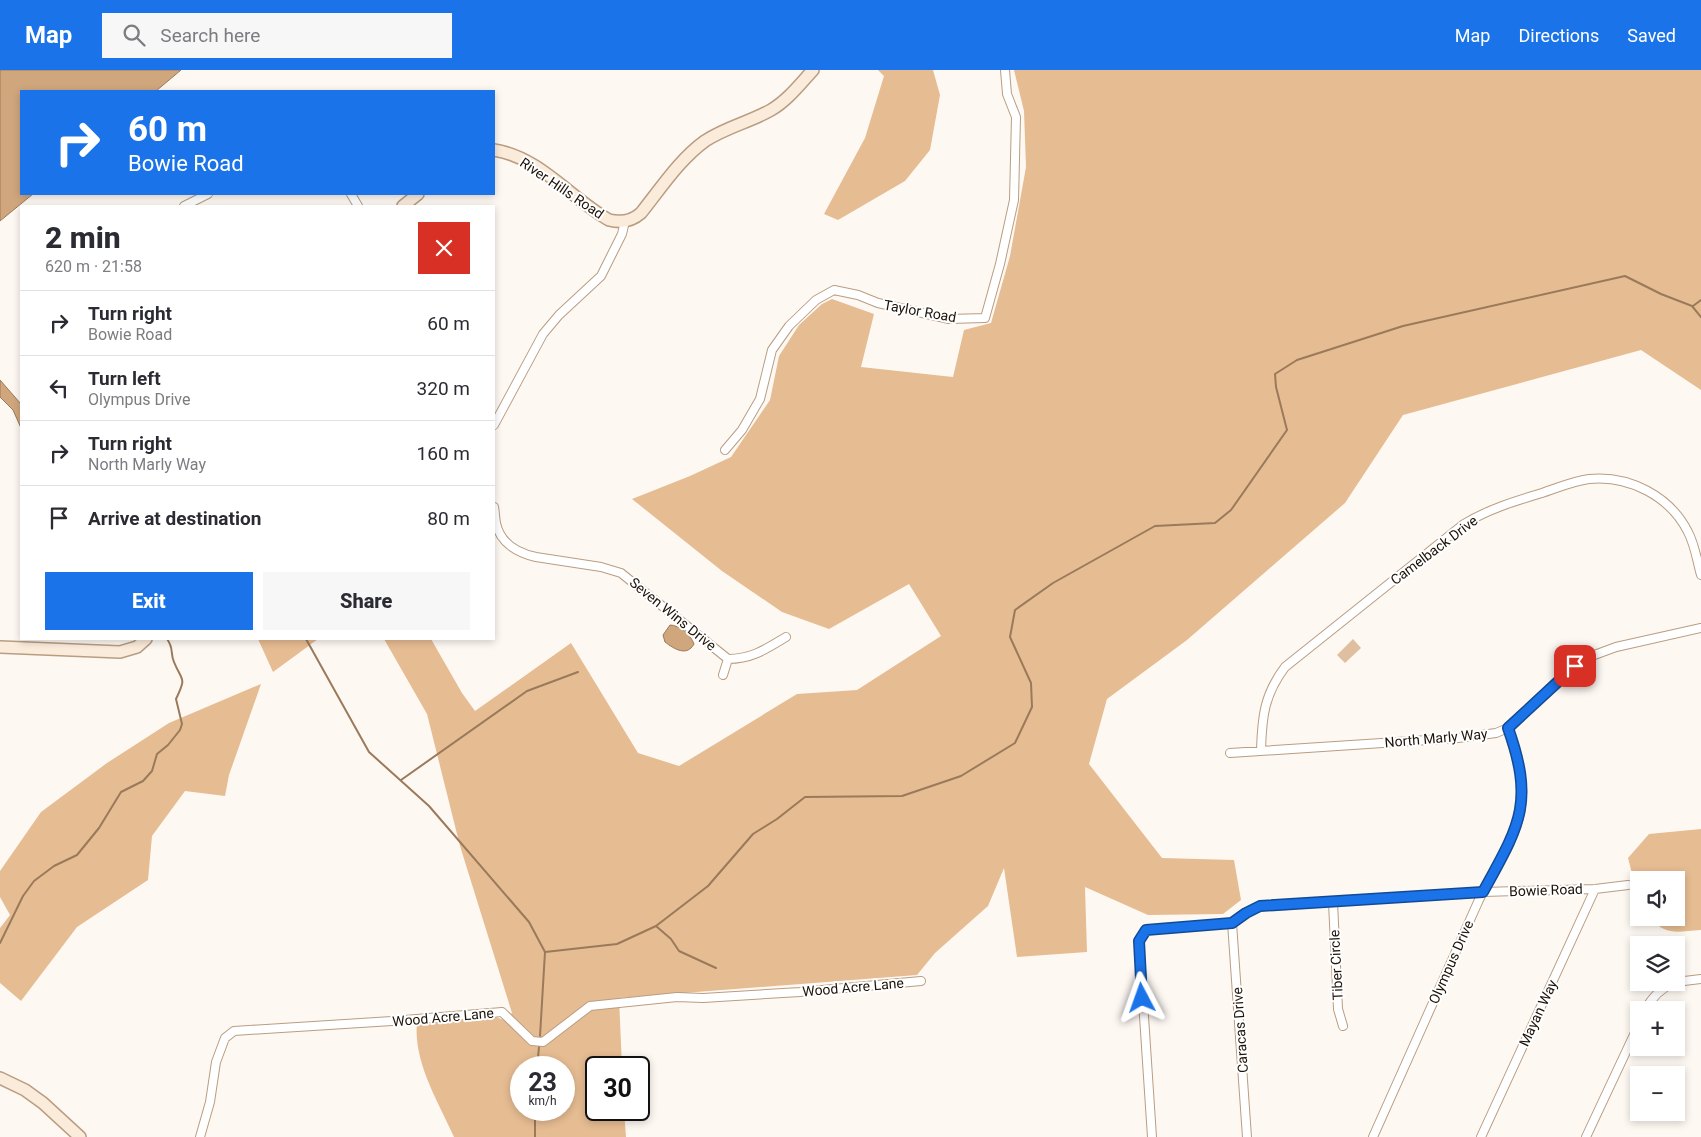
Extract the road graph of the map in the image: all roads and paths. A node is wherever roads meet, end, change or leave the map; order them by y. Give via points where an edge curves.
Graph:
1 (812, 70) edge
2 (1005, 70) edge
3 (495, 150) edge
4 (206, 195) edge
5 (417, 195) edge
6 (186, 205) edge
7 (404, 205) edge
8 (626, 221) junction
9 (495, 422) edge
10 (725, 450) dead end
11 (495, 512) edge
12 (1701, 575) edge
13 (1701, 628) edge
14 (786, 637) dead end
15 (145, 640) edge
16 (0, 647) edge
17 (728, 659) junction
18 (724, 675) dead end
19 (1508, 728) junction
20 (1261, 750) junction
21 (1230, 753) dead end
22 (1628, 885) dead end
23 (1595, 889) junction
24 (1483, 892) junction
25 (1333, 902) junction
26 (1232, 923) junction
27 (1701, 979) edge
28 (921, 981) dead end
29 (1685, 981) edge
30 (1659, 991) edge
31 (1650, 1001) edge
32 (1343, 1026) dead end
33 (1630, 1043) edge
34 (0, 1078) edge
35 (80, 1137) edge
36 (200, 1137) edge
37 (1152, 1137) edge
38 (1247, 1137) edge
39 (1373, 1137) edge
40 (1481, 1137) edge
41 (1586, 1137) edge

1 - 8 street via 787,98 772,109 703,143 677,168 641,212
2 - 10 street, Taylor Road via 1008,94 1016,117 1014,200 985,318 948,319 834,290 816,300 789,326 772,350 760,399 742,430
3 - 8 street, River Hills Road via 528,162 609,220
4 - 6 street
5 - 7 street
8 - 9 street via 601,276 543,334
11 - 17 street, Seven Wins Drive via 499,533 509,545 526,555 621,573
12 - 20 street, Camelback Drive via 1693,542 1680,519 1654,495 1627,482 1583,480 1493,508 1464,524 1286,667 1264,708
13 - 19 street, North Marly Way via 1616,646 1589,657 1564,675
14 - 17 street, Seven Wins Drive via 743,659
15 - 16 street via 137,647 120,652
17 - 18 street
19 - 20 street, North Marly Way via 1458,738
19 - 24 street, Olympus Drive via 1518,756 1522,788 1520,816
20 - 21 street, North Marly Way
22 - 23 street, Bowie Road
23 - 24 street, Bowie Road
23 - 40 street, Mayan Way
24 - 25 street, Bowie Road
24 - 39 street, Olympus Drive
25 - 26 street, Bowie Road via 1260,906
25 - 32 street, Tiber Circle via 1338,1009
26 - 37 street, Bowie Road via 1146,930 1139,941
26 - 38 street, Caracas Drive
27 - 29 street
28 - 36 street, Wood Acre Lane via 590,1006 542,1042 532,1041 502,1012 234,1031 225,1038 216,1062
30 - 31 street
33 - 41 street
34 - 35 street via 25,1090

